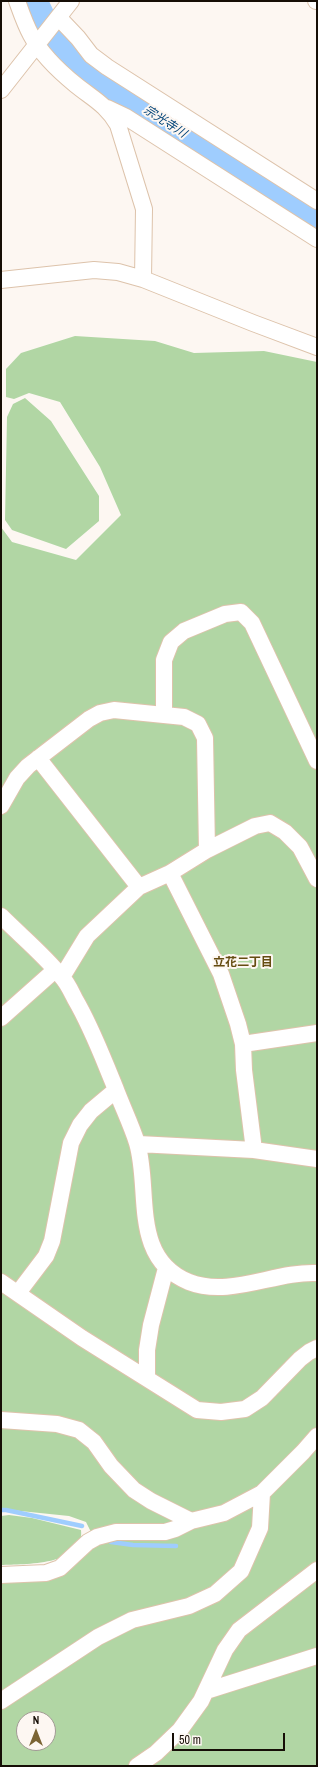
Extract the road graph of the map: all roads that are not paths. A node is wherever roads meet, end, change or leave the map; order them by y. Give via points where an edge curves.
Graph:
1 (17, 1) edge
2 (71, 1) edge
3 (58, 19) junction
4 (39, 42) junction
5 (1, 90) edge
6 (107, 108) junction
7 (317, 201) edge
8 (317, 239) edge
9 (143, 279) junction
10 (1, 280) edge
11 (317, 346) edge
12 (164, 713) junction
13 (38, 758) junction
14 (317, 761) edge
15 (1, 806) edge
16 (207, 850) junction
17 (170, 873) junction
18 (317, 879) edge
19 (139, 887) junction
20 (1, 916) edge
21 (59, 973) junction
22 (1, 1018) edge
23 (317, 1033) edge
24 (243, 1044) junction
25 (116, 1090) junction
26 (138, 1144) junction
27 (254, 1150) junction
28 (317, 1159) edge
29 (166, 1268) junction
30 (317, 1273) edge
31 (1, 1282) edge
32 (18, 1293) junction
33 (317, 1348) edge
34 (147, 1378) junction
35 (1, 1420) edge
36 (317, 1436) edge
37 (262, 1492) junction
38 (191, 1521) junction
39 (317, 1570) edge
40 (1, 1575) edge
41 (317, 1656) edge
42 (206, 1691) junction
43 (1, 1701) edge
44 (137, 1766) edge

1 - 4 street via 30,34
2 - 3 street
3 - 4 street
3 - 7 street via 91,55 107,67
4 - 5 street
4 - 6 street via 52,63
6 - 8 street via 126,117
6 - 9 street via 118,124 144,209
9 - 10 street via 118,272 94,270
9 - 11 street
12 - 13 street via 114,710 100,713
12 - 14 street via 164,660 171,642 184,631 225,614 241,612 252,623
12 - 16 street via 184,717 198,724 205,738
13 - 15 street via 17,778
13 - 19 street
16 - 17 street
16 - 18 street via 255,826 270,823 285,832 300,847
17 - 19 street
17 - 24 street via 221,974
19 - 21 street via 88,936
20 - 21 street
21 - 22 street
21 - 25 street via 91,1027
23 - 24 street
24 - 27 street
25 - 26 street
25 - 32 street via 91,1111 71,1143 52,1241 46,1256
26 - 27 street
26 - 29 street via 148,1234
27 - 28 street
29 - 30 street via 190,1282 221,1287
29 - 34 street via 151,1325 147,1350
31 - 32 street
32 - 34 street via 82,1338
33 - 34 street via 300,1359 262,1398 236,1411 196,1410
35 - 38 street via 57,1424 79,1430 94,1442 111,1466 134,1490 150,1501
36 - 37 street
37 - 38 street via 224,1513
37 - 43 street via 260,1528 241,1571 215,1594 190,1606 132,1620 98,1637
38 - 40 street via 165,1532 116,1532 97,1537 60,1568 46,1573
39 - 42 street via 239,1630 225,1650
41 - 42 street
42 - 44 street via 180,1730 156,1753

